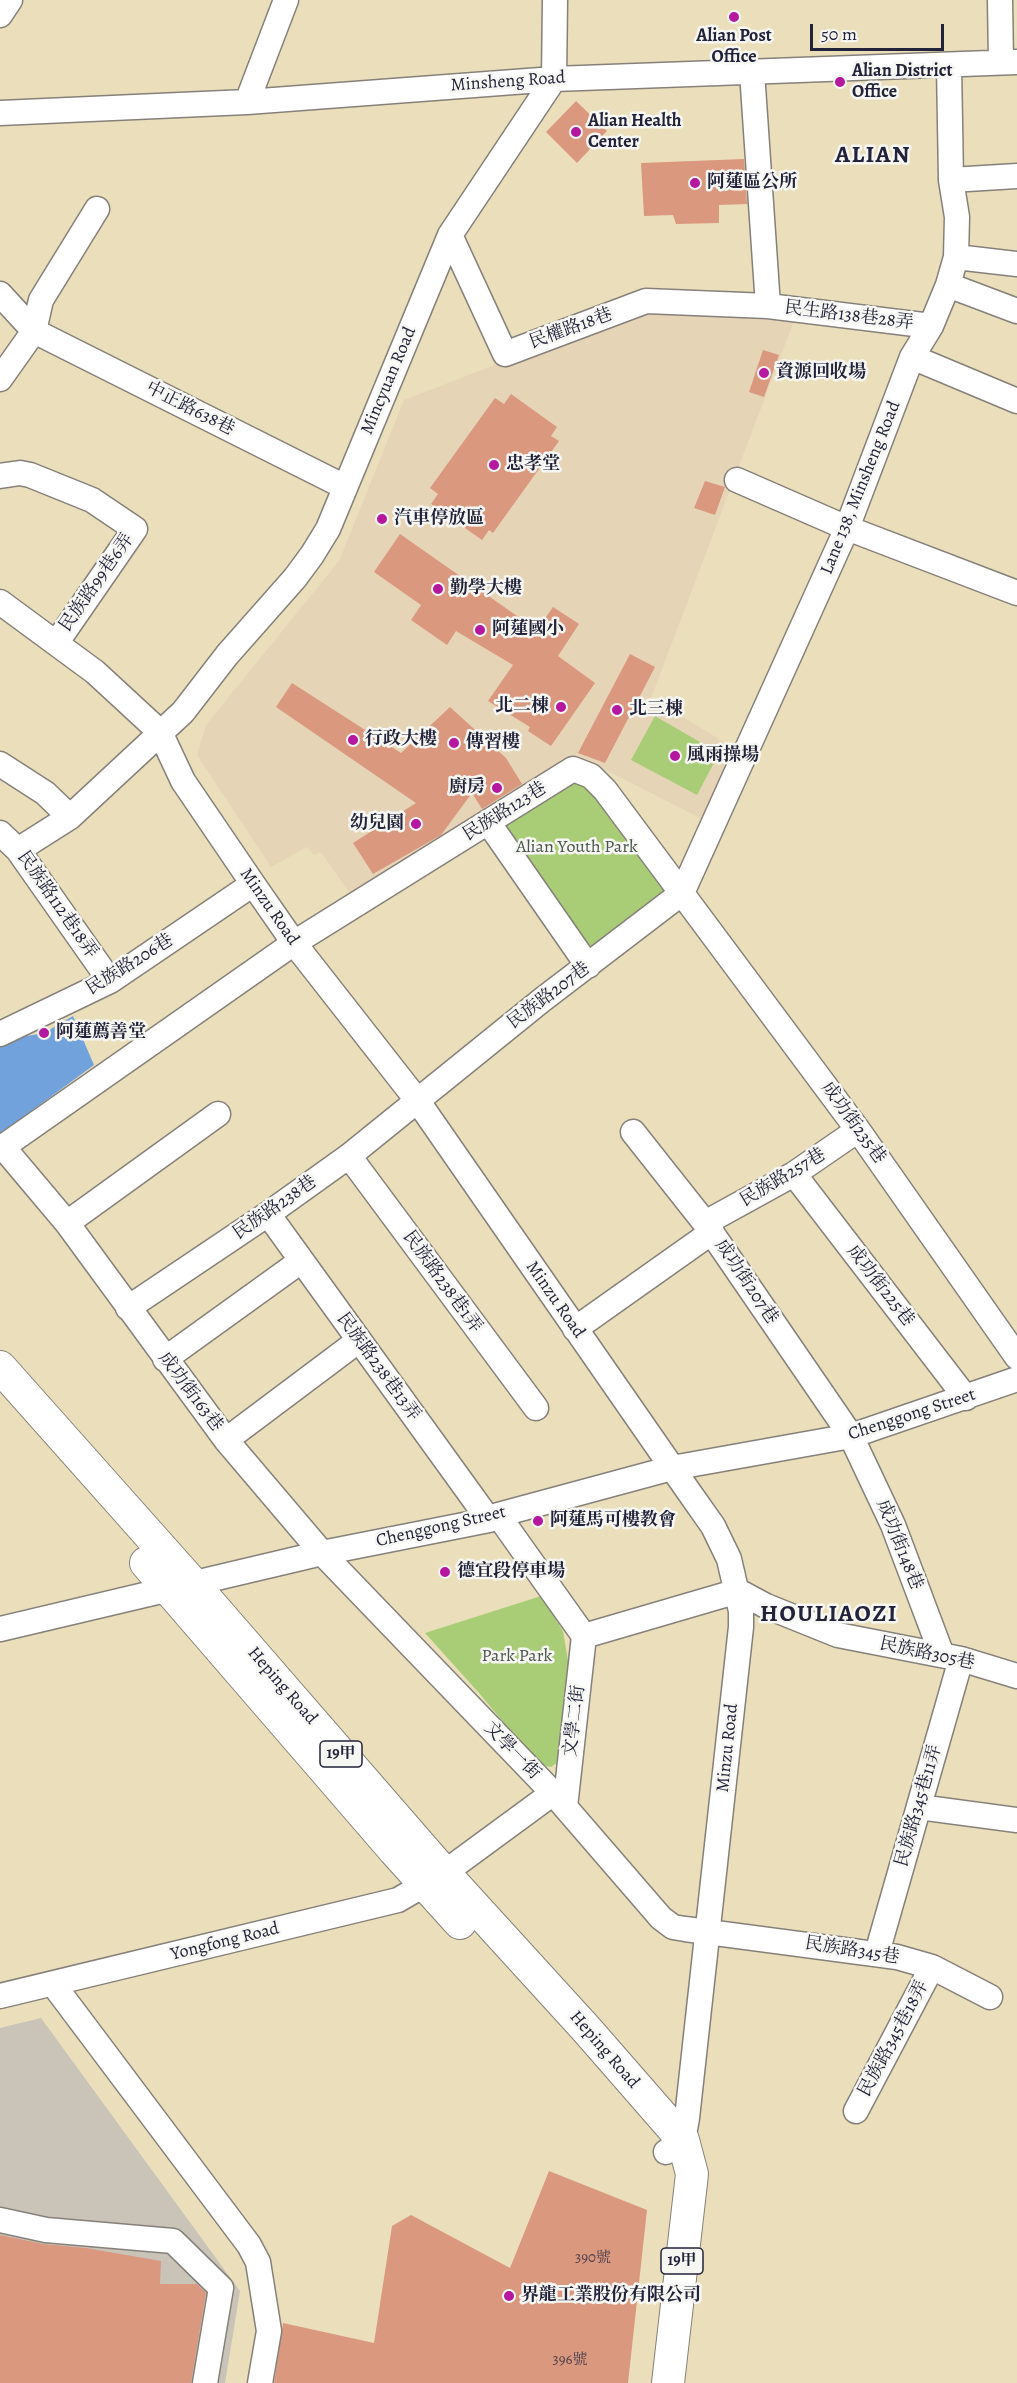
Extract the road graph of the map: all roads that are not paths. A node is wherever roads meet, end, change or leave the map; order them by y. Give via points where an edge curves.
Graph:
1 (10, 0) edge
2 (286, 0) edge
3 (555, 0) edge
4 (1000, 0) edge
5 (0, 15) edge
6 (1009, 62) edge
7 (949, 66) junction
8 (752, 72) junction
9 (554, 79) junction
10 (247, 102) junction
11 (0, 112) edge
12 (1017, 176) edge
13 (951, 180) junction
14 (97, 209) dead end
15 (450, 235) junction
16 (956, 257) junction
17 (1017, 264) edge
18 (948, 285) junction
19 (0, 294) edge
20 (768, 306) junction
21 (1017, 311) edge
22 (931, 326) junction
23 (34, 331) junction
24 (912, 357) junction
25 (0, 379) edge
26 (1017, 400) edge
27 (0, 476) edge
28 (736, 480) dead end
29 (345, 487) junction
30 (847, 528) junction
31 (1017, 593) edge
32 (0, 602) edge
33 (57, 642) junction
34 (160, 732) junction
35 (0, 764) edge
36 (70, 817) junction
37 (488, 822) junction
38 (0, 832) edge
39 (18, 850) junction
40 (253, 884) junction
41 (682, 893) junction
42 (294, 943) junction
43 (588, 966) junction
44 (110, 981) junction
45 (0, 1034) edge
46 (417, 1100) junction
47 (218, 1114) dead end
48 (858, 1130) junction
49 (633, 1132) dead end
50 (1, 1148) edge
51 (349, 1156) junction
52 (794, 1174) junction
53 (268, 1214) junction
54 (67, 1223) junction
55 (708, 1227) junction
56 (301, 1261) junction
57 (128, 1308) junction
58 (575, 1329) junction
59 (358, 1341) junction
60 (1017, 1357) edge
61 (165, 1359) junction
62 (0, 1367) edge
63 (1017, 1379) edge
64 (0, 1395) edge
65 (966, 1398) junction
66 (536, 1408) dead end
67 (851, 1436) junction
68 (226, 1440) junction
69 (672, 1468) junction
70 (493, 1517) junction
71 (322, 1553) junction
72 (182, 1588) junction
73 (738, 1592) junction
74 (0, 1629) edge
75 (585, 1636) junction
76 (951, 1657) junction
77 (1017, 1677) edge
78 (559, 1800) junction
79 (919, 1807) junction
80 (1017, 1820) edge
81 (434, 1879) junction
82 (707, 1931) junction
83 (878, 1953) junction
84 (932, 1967) junction
85 (54, 1984) junction
86 (0, 1996) edge
87 (990, 1997) dead end
88 (856, 2111) dead end
89 (674, 2146) junction
90 (0, 2220) edge
91 (205, 2383) edge
92 (260, 2383) edge
93 (649, 2383) edge
94 (668, 2383) edge

1 - 5 street
2 - 10 street
3 - 9 street
4 - 6 street
6 - 7 street, Minsheng Road
7 - 8 street, Minsheng Road
7 - 13 street, Lane 138, Minsheng Road
8 - 9 street, Minsheng Road
8 - 20 street
9 - 10 street, Minsheng Road
9 - 15 street, Mincyuan Road
10 - 11 street, Minsheng Road
12 - 13 street
13 - 16 street, Lane 138, Minsheng Road via 957,217
14 - 23 street via 41,300
15 - 20 street, 民權路18巷 via 505,354 646,302
15 - 29 street, Mincyuan Road
16 - 17 street
16 - 18 street, Lane 138, Minsheng Road
18 - 21 street
18 - 22 street, Lane 138, Minsheng Road
19 - 23 street, 中正路638巷
20 - 22 street, 民生路138巷28弄
22 - 24 street, Lane 138, Minsheng Road
23 - 25 street
23 - 29 street, 中正路638巷
24 - 26 street
24 - 30 street, Lane 138, Minsheng Road
27 - 33 street, 民族路99巷6弄 via 30,475 92,500 135,529
28 - 30 street
29 - 34 street, Mincyuan Road via 328,530 301,571 183,712
30 - 31 street
30 - 41 street, Lane 138, Minsheng Road
32 - 33 street, Minzu Road
33 - 34 street, Minzu Road
34 - 36 street, Mincyuan Road
34 - 40 street, Minzu Road via 183,781
35 - 36 street via 45,793
36 - 39 street, Mincyuan Road
37 - 41 street, 民族路123巷 via 573,769 591,776 605,790
37 - 42 street, 民族路123巷
37 - 43 street
38 - 39 street, 民族路112巷18弄
39 - 44 street, 民族路112巷18弄
40 - 42 street, Minzu Road
40 - 44 street, 民族路206巷
41 - 43 street, 民族路207巷
41 - 48 street, 成功街235巷
42 - 46 street, Minzu Road
42 - 50 street, 民族路123巷
43 - 46 street, 民族路207巷
44 - 45 street, 民族路206巷
46 - 51 street, 民族路238巷
46 - 58 street, Minzu Road
47 - 54 street
48 - 52 street, 民族路257巷
48 - 60 street, 成功街235巷
49 - 55 street, 成功街207巷
50 - 54 street, 成功街163巷
51 - 53 street, 民族路238巷
51 - 66 street, 民族路238巷1弄
52 - 55 street, 民族路257巷
52 - 65 street, 成功街225巷
53 - 56 street, 民族路238巷13弄
53 - 57 street, 民族路238巷
54 - 57 street, 成功街163巷
55 - 58 street, 民族路257巷
55 - 67 street, 成功街207巷
56 - 59 street, 民族路238巷13弄
56 - 61 street
57 - 61 street, 成功街163巷
58 - 69 street, Minzu Road
59 - 68 street
59 - 70 street, 民族路238巷13弄
61 - 68 street, 成功街163巷
62 - 72 main road, Heping Road / 19甲
63 - 65 street, Chenggong Street
64 - 72 main road, Heping Road / 19甲
65 - 67 street, Chenggong Street
67 - 69 street, Chenggong Street
67 - 76 street, 成功街148巷
68 - 71 street, 成功街163巷
69 - 70 street, Chenggong Street
69 - 73 street, Minzu Road via 713,1526 729,1559
70 - 71 street, Chenggong Street
70 - 75 street
71 - 72 street, Chenggong Street
71 - 78 street, 文學一街
72 - 74 street, Chenggong Street
72 - 81 main road, Heping Road / 19甲
73 - 75 street
73 - 76 street, 民族路305巷 via 838,1635
73 - 82 street, Minzu Road via 741,1627
75 - 78 street, 文學二街
76 - 77 street, 民族路305巷
76 - 79 street, 民族路345巷11弄
78 - 81 street, Yongfong Road
78 - 82 street, 文學一街 via 661,1918 673,1927
79 - 80 street
79 - 83 street, 民族路345巷11弄
81 - 85 street, Yongfong Road via 398,1900
81 - 89 main road, Heping Road / 19甲 via 588,2031
82 - 83 street, 民族路345巷
82 - 89 street, Minzu Road via 687,2118
83 - 84 street, 民族路345巷
84 - 87 street, 民族路345巷
84 - 88 street, 民族路345巷18弄
85 - 86 street, Yongfong Road
85 - 92 street via 258,2262 269,2331
89 - 93 main road, Minzu Road / 19甲
89 - 94 main road, Minzu Road / 19甲 via 692,2174
90 - 91 street via 46,2230 173,2241 221,2288

